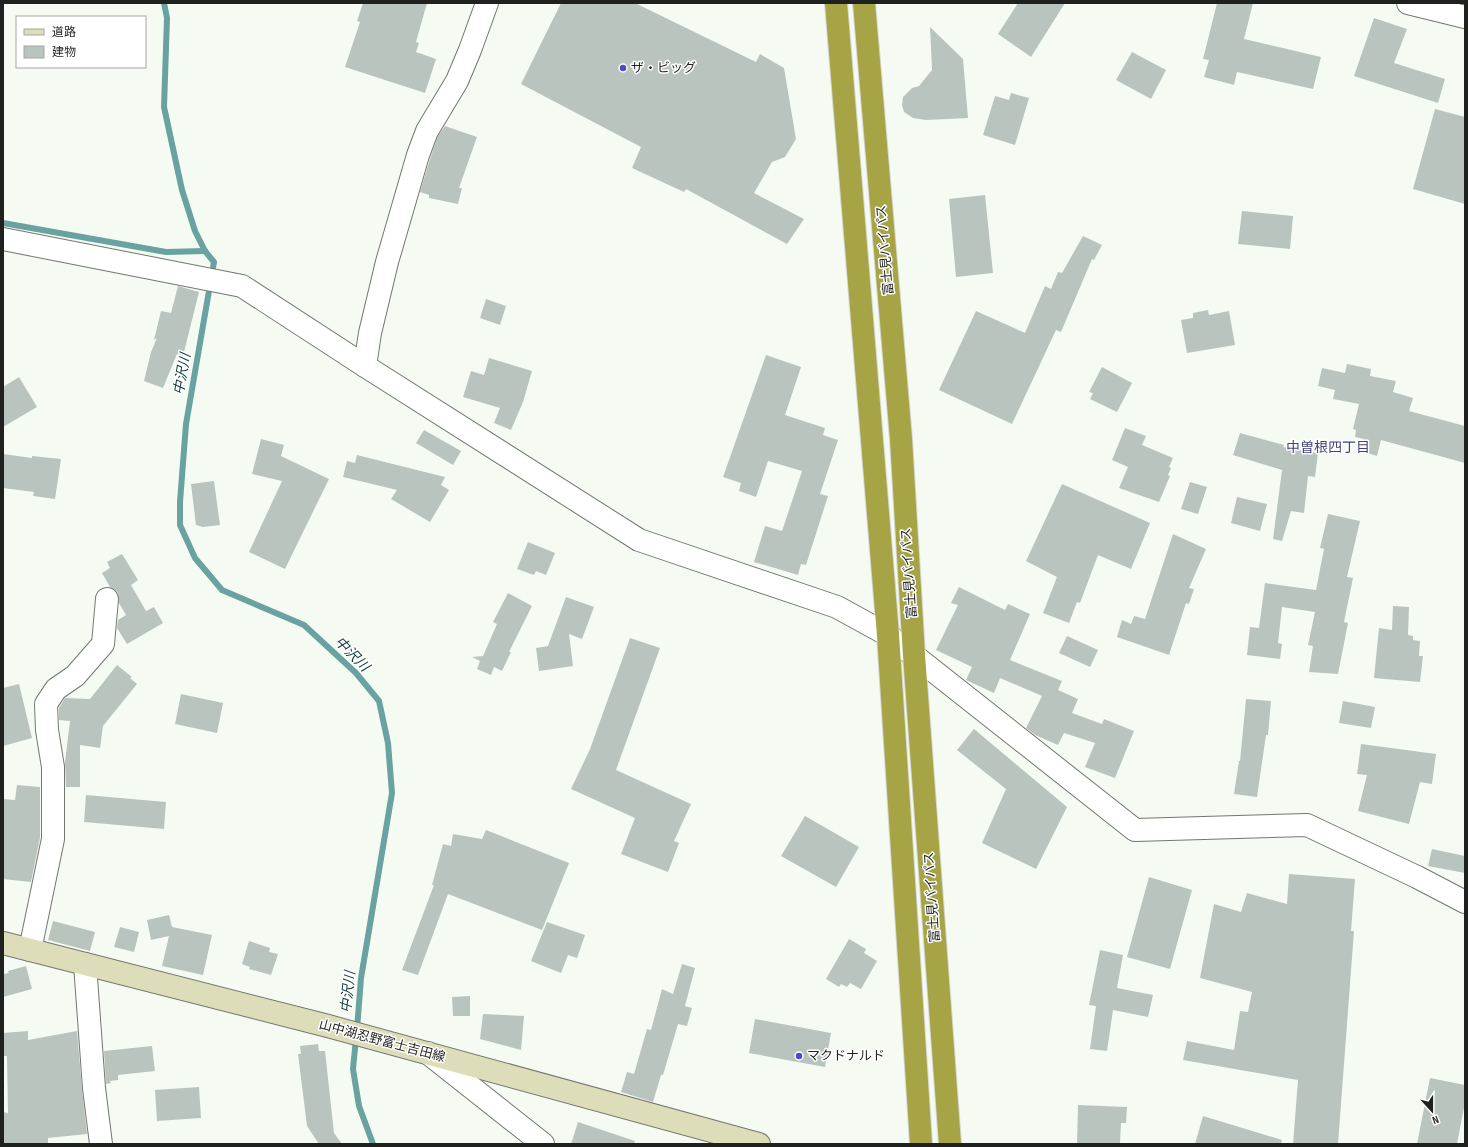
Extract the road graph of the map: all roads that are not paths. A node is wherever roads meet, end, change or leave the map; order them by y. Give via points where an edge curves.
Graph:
1 (487, 3) edge
2 (836, 3) edge
3 (864, 3) edge
4 (1408, 3) edge
5 (1465, 17) edge
6 (3, 239) edge
7 (365, 366) junction
8 (107, 599) dead end
9 (888, 635) junction
10 (914, 655) junction
11 (1465, 902) edge
12 (3, 943) edge
13 (30, 950) junction
14 (85, 964) junction
15 (421, 1052) junction
16 (101, 1144) edge
17 (543, 1144) edge
18 (759, 1144) edge
19 (921, 1144) edge
20 (950, 1144) edge

1 - 7 street via 457,81 427,131 418,155 387,262
2 - 9 highway, 富士見バイパス
3 - 10 highway, 富士見バイパス via 900,431
4 - 5 street
6 - 7 street via 242,286
7 - 9 street via 639,540 837,607
8 - 13 street via 103,644 75,676 56,689 46,704 53,767 53,839
9 - 10 street
9 - 19 highway, 富士見バイパス
10 - 11 street via 1135,830 1307,825
10 - 20 highway, 富士見バイパス
12 - 13 main road, 山中湖忍野富士吉田線
13 - 14 main road, 山中湖忍野富士吉田線
14 - 15 main road, 山中湖忍野富士吉田線
14 - 16 street via 94,1088
15 - 17 street
15 - 18 main road, 山中湖忍野富士吉田線

